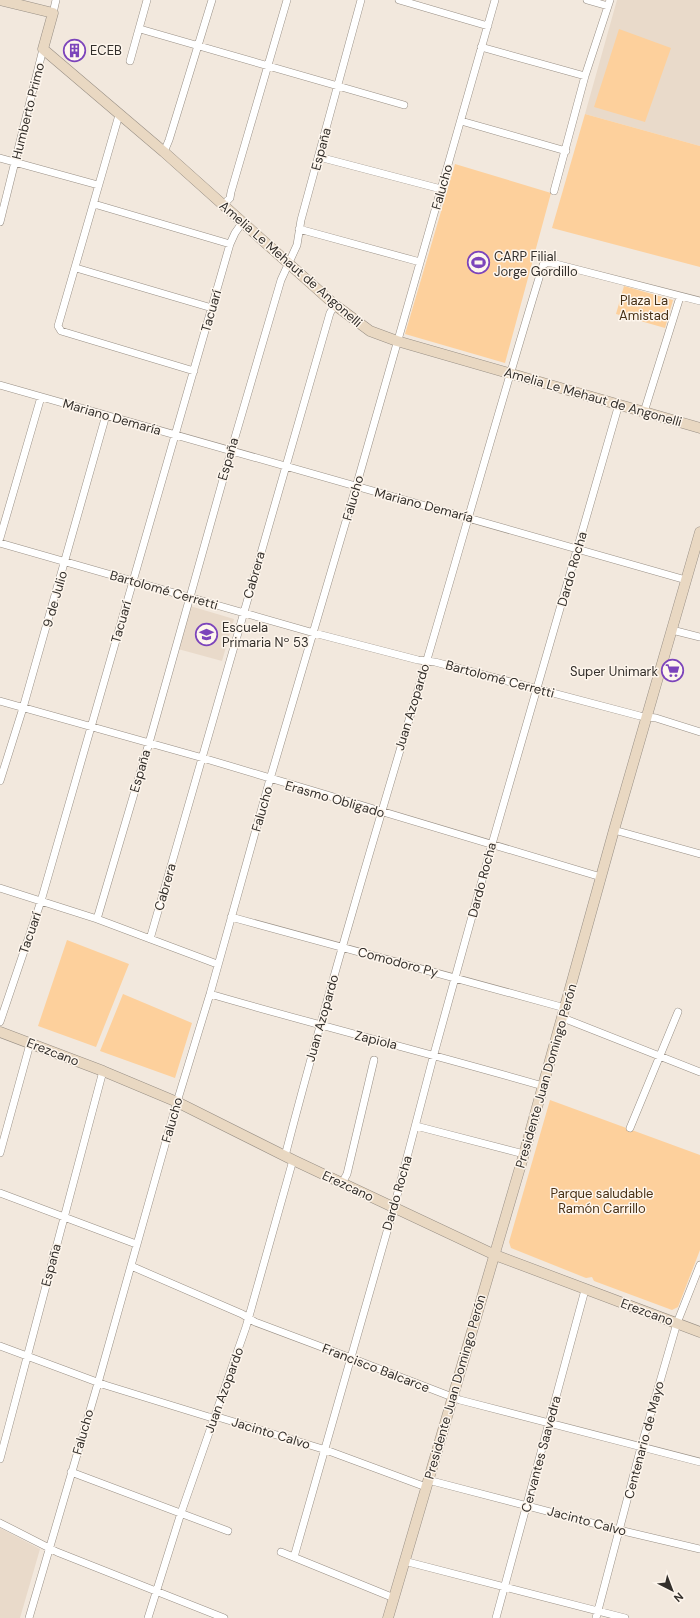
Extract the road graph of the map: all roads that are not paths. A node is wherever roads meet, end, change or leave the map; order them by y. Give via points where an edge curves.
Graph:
1 (0, 0) edge
2 (56, 0) edge
3 (147, 0) edge
4 (212, 0) edge
5 (287, 0) edge
6 (361, 0) edge
7 (399, 0) edge
8 (495, 0) edge
9 (588, 0) edge
10 (609, 3) edge
11 (53, 13) junction
12 (488, 26) junction
13 (140, 29) junction
14 (198, 45) junction
15 (481, 47) junction
16 (44, 50) junction
17 (130, 61) dead end
18 (268, 65) junction
19 (585, 76) junction
20 (337, 87) junction
21 (404, 105) dead end
22 (119, 115) junction
23 (461, 121) junction
24 (566, 151) junction
25 (164, 152) junction
26 (319, 157) junction
27 (0, 158) edge
28 (16, 162) junction
29 (98, 185) junction
30 (441, 189) junction
31 (554, 191) dead end
32 (94, 204) junction
33 (223, 205) junction
34 (0, 222) edge
35 (242, 223) junction
36 (299, 229) junction
37 (230, 244) junction
38 (420, 262) junction
39 (288, 264) junction
40 (76, 268) junction
41 (680, 297) junction
42 (700, 301) edge
43 (335, 305) junction
44 (212, 308) junction
45 (397, 341) junction
46 (194, 371) junction
47 (510, 373) junction
48 (0, 385) edge
49 (41, 396) junction
50 (619, 404) junction
51 (644, 412) junction
52 (106, 415) junction
53 (700, 428) edge
54 (176, 435) junction
55 (231, 451) junction
56 (285, 466) junction
57 (356, 487) junction
58 (468, 517) junction
59 (700, 532) edge
60 (0, 538) edge
61 (0, 543) edge
62 (578, 549) junction
63 (65, 561) junction
64 (686, 580) junction
65 (133, 581) junction
66 (189, 597) junction
67 (243, 614) junction
68 (672, 630) junction
69 (314, 633) junction
70 (700, 637) edge
71 (426, 662) junction
72 (537, 690) junction
73 (0, 701) edge
74 (23, 708) junction
75 (647, 717) junction
76 (92, 728) junction
77 (700, 732) edge
78 (149, 743) junction
79 (203, 758) junction
80 (2, 770) edge
81 (270, 779) junction
82 (0, 781) edge
83 (381, 812) junction
84 (614, 830) junction
85 (492, 844) junction
86 (700, 854) edge
87 (601, 877) junction
88 (0, 888) edge
89 (41, 901) junction
90 (231, 917) junction
91 (96, 919) junction
92 (150, 939) junction
93 (343, 947) junction
94 (217, 964) junction
95 (455, 978) junction
96 (210, 994) junction
97 (678, 1012) dead end
98 (564, 1013) junction
99 (0, 1022) edge
100 (319, 1026) junction
101 (0, 1032) edge
102 (30, 1044) junction
103 (434, 1054) junction
104 (660, 1056) junction
105 (374, 1060) dead end
106 (103, 1071) junction
107 (700, 1072) edge
108 (543, 1086) junction
109 (177, 1102) junction
110 (416, 1126) junction
111 (630, 1128) dead end
112 (0, 1153) edge
113 (524, 1154) junction
114 (289, 1158) junction
115 (342, 1183) junction
116 (0, 1193) edge
117 (394, 1207) junction
118 (64, 1216) junction
119 (136, 1244) junction
120 (495, 1255) junction
121 (700, 1265) edge
122 (130, 1266) junction
123 (585, 1290) junction
124 (248, 1318) junction
125 (677, 1323) junction
126 (700, 1332) edge
127 (0, 1346) edge
128 (27, 1356) junction
129 (351, 1358) junction
130 (98, 1383) junction
131 (453, 1397) junction
132 (214, 1418) junction
133 (550, 1424) junction
134 (641, 1447) junction
135 (326, 1450) junction
136 (0, 1459) edge
137 (700, 1462) edge
138 (72, 1472) junction
139 (427, 1483) junction
140 (526, 1505) junction
141 (182, 1513) junction
142 (0, 1523) edge
143 (619, 1530) junction
144 (228, 1531) dead end
145 (49, 1549) junction
146 (700, 1549) edge
147 (281, 1552) dead end
148 (294, 1557) junction
149 (404, 1562) junction
150 (504, 1588) junction
151 (156, 1591) junction
152 (394, 1598) junction
153 (597, 1615) edge
154 (29, 1618) edge
155 (148, 1618) edge
156 (224, 1618) edge
157 (388, 1618) edge
158 (496, 1618) edge
159 (625, 1618) edge

1 - 11 street
2 - 11 street, Humberto Primo
3 - 13 street
4 - 14 street
5 - 18 street
6 - 20 street, España
7 - 12 street
8 - 12 street, Falucho
9 - 10 street
10 - 19 street
11 - 16 street, Humberto Primo
12 - 15 street, Falucho
13 - 14 street
13 - 17 street
14 - 18 street
14 - 25 street via 170,140
15 - 19 street
15 - 23 street, Falucho
16 - 22 street, Amelia Le Mehaut de Angonelli
16 - 28 street, Humberto Primo
18 - 20 street
18 - 33 street via 230,198
19 - 24 street
20 - 21 street
20 - 26 street, España
22 - 25 street, Amelia Le Mehaut de Angonelli
22 - 29 street
23 - 24 street
23 - 30 street, Falucho
24 - 31 street
25 - 33 street, Amelia Le Mehaut de Angonelli
26 - 30 street
26 - 36 street, España
27 - 28 street
28 - 29 street
28 - 34 street, Humberto Primo
29 - 32 street
30 - 38 street, Falucho
32 - 37 street
32 - 40 street
33 - 35 street, Amelia Le Mehaut de Angonelli
35 - 37 street, Tacuarí
35 - 39 street, Amelia Le Mehaut de Angonelli
36 - 38 street
36 - 39 street, España via 297,245
37 - 44 street, Tacuarí
38 - 45 street, Falucho
39 - 43 street, Amelia Le Mehaut de Angonelli
39 - 55 street, España via 281,280
40 - 44 street
40 - 46 street via 58,326 61,331
41 - 42 street
41 - 47 street, Juan Azopardo via 548,262 543,266
41 - 51 street
43 - 45 street, Amelia Le Mehaut de Angonelli via 370,331
43 - 56 street, Cabrera via 330,313
44 - 46 street, Tacuarí
45 - 47 street, Amelia Le Mehaut de Angonelli
45 - 57 street, Falucho
46 - 54 street, Tacuarí
47 - 50 street, Amelia Le Mehaut de Angonelli
47 - 58 street, Juan Azopardo
48 - 49 street, Mariano Demaría
49 - 52 street, Mariano Demaría
49 - 60 street
50 - 51 street, Amelia Le Mehaut de Angonelli
50 - 62 street, Dardo Rocha
51 - 53 street, Amelia Le Mehaut de Angonelli
52 - 54 street, Mariano Demaría
52 - 63 street, 9 de Julio
54 - 55 street, Mariano Demaría
54 - 65 street, Tacuarí
55 - 56 street, Mariano Demaría
55 - 66 street, España
56 - 57 street, Mariano Demaría
56 - 67 street, Cabrera
57 - 58 street, Mariano Demaría
57 - 69 street, Falucho
58 - 62 street, Mariano Demaría
58 - 71 street, Juan Azopardo
59 - 64 street, Presidente Juan Domingo Perón
61 - 63 street, Bartolomé Cerretti
62 - 64 street, Mariano Demaría
62 - 72 street, Dardo Rocha
63 - 65 street, Bartolomé Cerretti
63 - 74 street, 9 de Julio
64 - 68 street, Presidente Juan Domingo Perón
65 - 66 street, Bartolomé Cerretti
65 - 76 street, Tacuarí
66 - 67 street, Bartolomé Cerretti
66 - 78 street, España
67 - 69 street, Bartolomé Cerretti
67 - 79 street, Cabrera
68 - 70 street
68 - 75 street, Presidente Juan Domingo Perón
69 - 71 street, Bartolomé Cerretti
69 - 81 street, Falucho
71 - 72 street, Bartolomé Cerretti via 435,662
71 - 83 street, Juan Azopardo
72 - 75 street, Bartolomé Cerretti
72 - 85 street, Dardo Rocha
73 - 74 street, Erasmo Obligado
74 - 76 street, Erasmo Obligado
74 - 80 street, 9 de Julio
75 - 77 street, Bartolomé Cerretti
75 - 84 street, Presidente Juan Domingo Perón
76 - 78 street, Erasmo Obligado
76 - 89 street, Tacuarí
78 - 79 street, Erasmo Obligado
78 - 91 street, España
79 - 81 street, Erasmo Obligado
79 - 92 street, Cabrera
80 - 82 street, 9 de Julio
81 - 83 street, Erasmo Obligado
81 - 90 street, Falucho
83 - 85 street, Erasmo Obligado
83 - 93 street, Juan Azopardo
84 - 86 street
84 - 87 street, Presidente Juan Domingo Perón
85 - 87 street, Erasmo Obligado
85 - 95 street, Dardo Rocha
87 - 98 street, Presidente Juan Domingo Perón
88 - 89 street
89 - 91 street
89 - 99 street, Tacuarí
90 - 93 street, Comodoro Py
90 - 94 street, Falucho
91 - 92 street
92 - 94 street
93 - 95 street, Comodoro Py
93 - 100 street, Juan Azopardo
94 - 96 street, Falucho
95 - 98 street, Comodoro Py
95 - 103 street, Dardo Rocha
96 - 100 street, Zapiola
96 - 109 street, Falucho
97 - 104 street
98 - 104 street, Comodoro Py
98 - 108 street, Presidente Juan Domingo Perón
100 - 103 street, Zapiola
100 - 114 street, Juan Azopardo
101 - 102 street, Erezcano
102 - 106 street, Erezcano
102 - 112 street
103 - 108 street, Zapiola
103 - 110 street, Dardo Rocha
104 - 107 street, Comodoro Py
104 - 111 street
105 - 115 street via 347,1174
106 - 109 street, Erezcano
106 - 118 street, España
108 - 113 street, Presidente Juan Domingo Perón
109 - 114 street, Erezcano
109 - 119 street, Falucho
110 - 113 street
110 - 117 street, Dardo Rocha
113 - 120 street, Presidente Juan Domingo Perón
114 - 115 street, Erezcano
114 - 124 street, Juan Azopardo
115 - 117 street, Erezcano
116 - 118 street
117 - 120 street, Erezcano
117 - 129 street, Dardo Rocha
118 - 119 street
118 - 128 street, España
119 - 122 street, Falucho
120 - 123 street, Erezcano
120 - 131 street, Presidente Juan Domingo Perón
121 - 125 street, Centenario de Mayo
122 - 124 street, Francisco Balcarce
122 - 130 street, Falucho
123 - 125 street, Erezcano
123 - 133 street, Cervantes Saavedra
124 - 129 street, Francisco Balcarce
124 - 132 street, Juan Azopardo
125 - 126 street, Erezcano
125 - 134 street, Centenario de Mayo
127 - 128 street, Jacinto Calvo
128 - 130 street, Jacinto Calvo
128 - 136 street, España
129 - 131 street, Francisco Balcarce
129 - 135 street, Dardo Rocha
130 - 132 street, Jacinto Calvo
130 - 138 street, Falucho
131 - 133 street, Francisco Balcarce
131 - 139 street, Presidente Juan Domingo Perón
132 - 135 street, Jacinto Calvo
132 - 141 street, Juan Azopardo
133 - 134 street, Francisco Balcarce
133 - 140 street, Cervantes Saavedra
134 - 137 street, Francisco Balcarce
134 - 143 street, Centenario de Mayo
135 - 139 street, Jacinto Calvo
135 - 148 street, Dardo Rocha
138 - 141 street
138 - 145 street, Falucho
139 - 140 street, Jacinto Calvo
139 - 149 street, Presidente Juan Domingo Perón
140 - 143 street, Jacinto Calvo
140 - 150 street, Cervantes Saavedra
141 - 144 street
141 - 151 street, Juan Azopardo
142 - 145 street
143 - 146 street, Jacinto Calvo
143 - 153 street, Centenario de Mayo
145 - 151 street
145 - 154 street, Falucho
147 - 148 street
148 - 152 street
149 - 150 street
149 - 152 street, Presidente Juan Domingo Perón
150 - 153 street
150 - 158 street, Cervantes Saavedra
151 - 155 street, Juan Azopardo
151 - 156 street
152 - 157 street, Presidente Juan Domingo Perón
153 - 159 street

